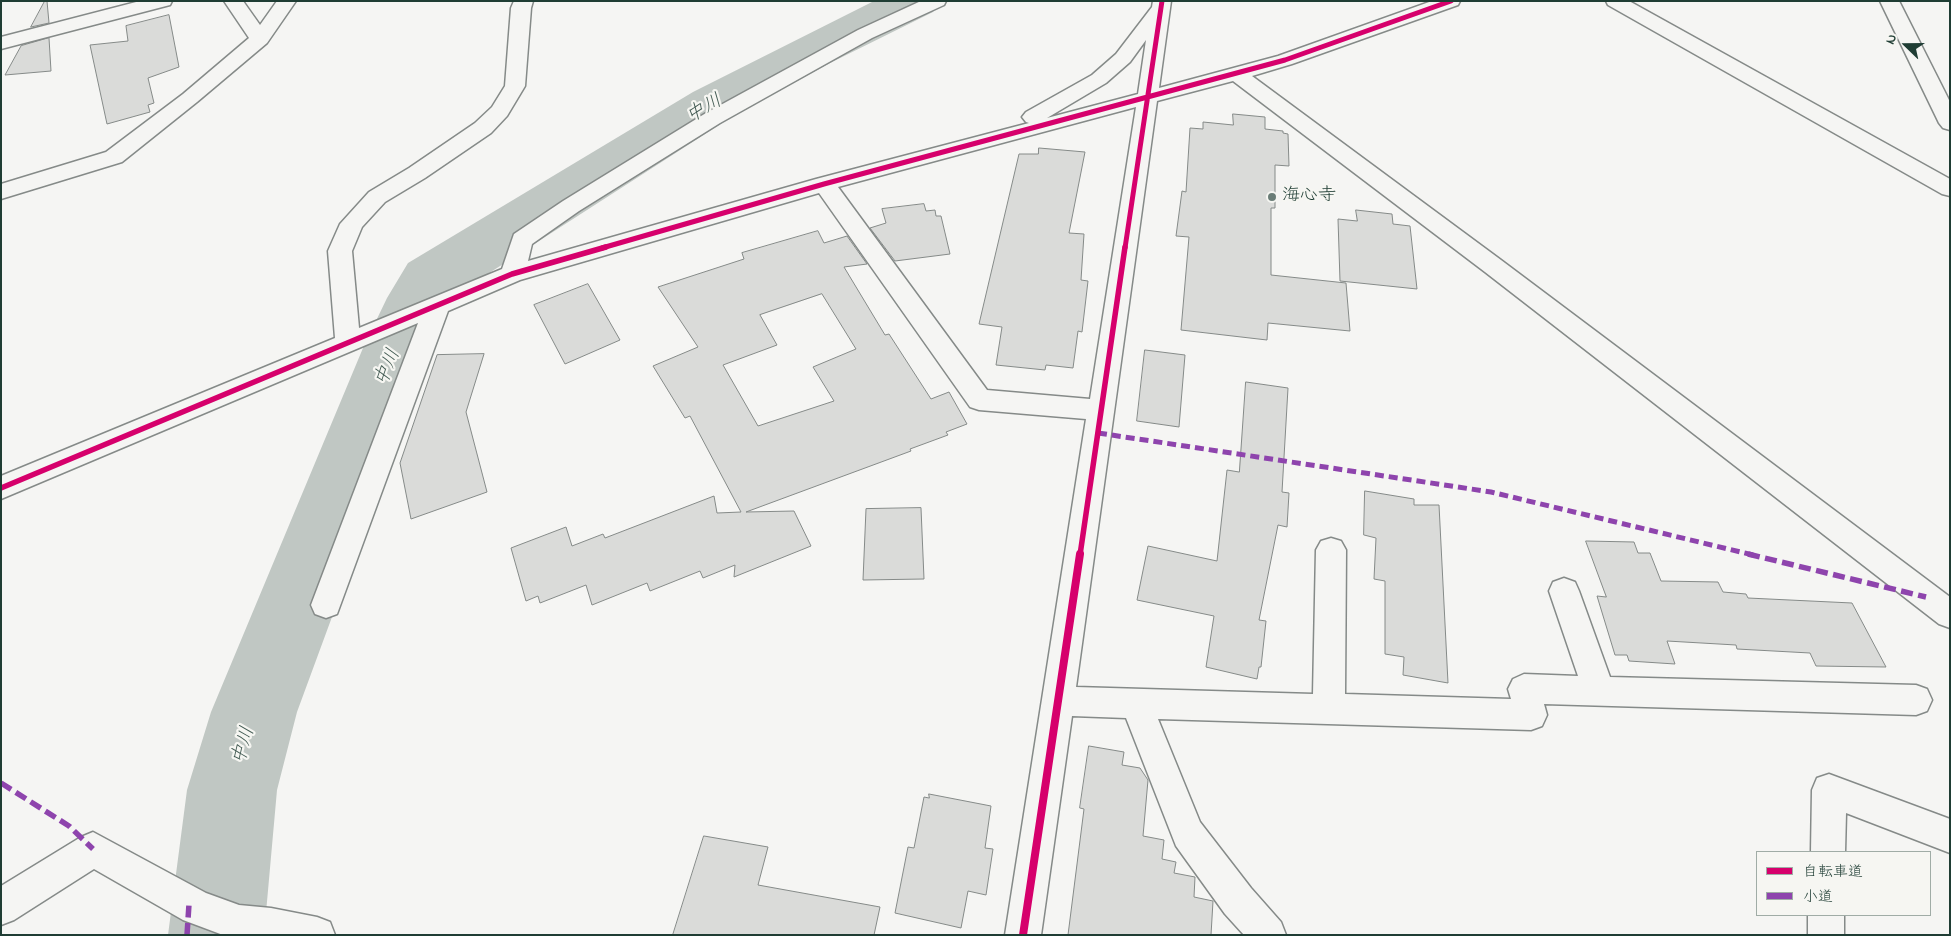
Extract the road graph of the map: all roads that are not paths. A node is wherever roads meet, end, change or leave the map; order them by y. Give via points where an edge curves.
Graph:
1 (163, 1) edge
2 (234, 1) edge
3 (287, 1) edge
4 (524, 1) edge
5 (937, 1) edge
6 (1451, 1) edge
7 (1615, 1) edge
8 (1889, 1) edge
9 (1161, 4) edge
10 (260, 39) junction
11 (1, 43) edge
12 (1236, 74) junction
13 (1148, 99) junction
14 (1950, 123) edge
15 (992, 139) junction
16 (824, 184) junction
17 (1950, 189) edge
18 (1, 192) edge
19 (512, 274) junction
20 (429, 308) junction
21 (358, 338) junction
22 (1102, 410) junction
23 (1, 488) edge
24 (1331, 550) dead end
25 (1564, 591) dead end
26 (326, 605) dead end
27 (1950, 615) edge
28 (1600, 691) junction
29 (1916, 700) dead end
30 (1058, 701) junction
31 (1136, 704) junction
32 (1329, 709) junction
33 (1950, 836) edge
34 (1828, 851) edge
35 (1, 907) edge
36 (1826, 916) edge
37 (260, 928) edge
38 (317, 935) edge
39 (1023, 935) edge
40 (1268, 935) edge
41 (1826, 935) edge

1 - 11 street
2 - 10 street
3 - 10 street
4 - 21 street via 515,86 500,111 483,128 377,197 352,224 340,251
5 - 19 street via 865,34 713,118 571,206 522,240
6 - 12 street
7 - 17 street
8 - 14 street
9 - 13 street
9 - 15 street via 1123,58 1099,79
10 - 18 street via 114,157
12 - 13 street
12 - 27 street
13 - 15 street
13 - 22 street
15 - 16 street
16 - 19 street
16 - 22 street via 979,400
19 - 20 street
20 - 21 street
20 - 26 street
21 - 23 street
22 - 30 street
24 - 32 street
25 - 28 street
28 - 29 street
28 - 32 street via 1524,689 1531,715
30 - 31 street
30 - 39 street
31 - 32 street
31 - 40 street via 1188,834
33 - 34 street via 1829,790
35 - 37 street via 93,849 196,907
36 - 41 street
37 - 38 street

